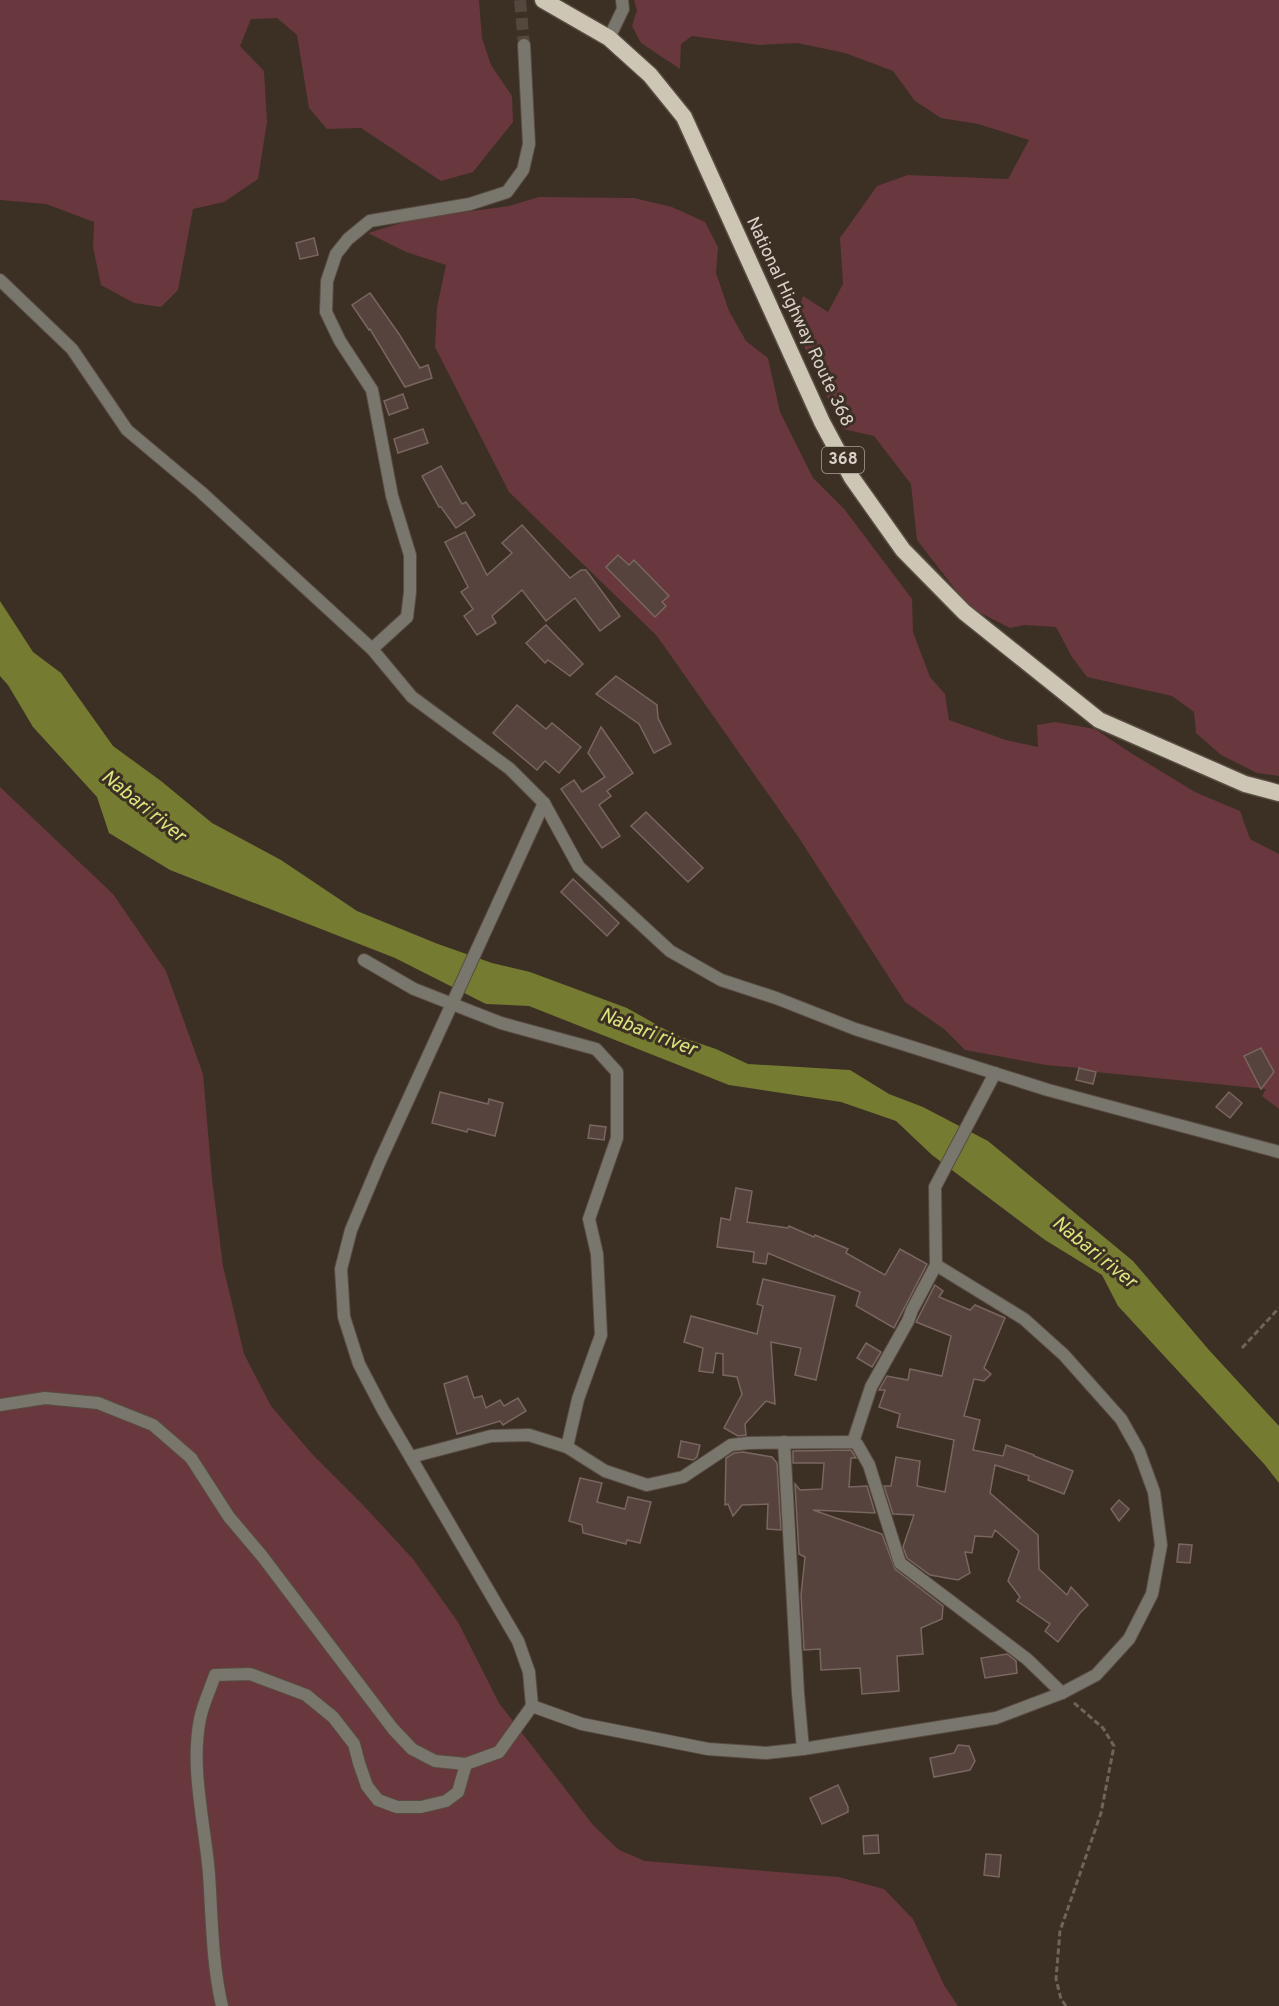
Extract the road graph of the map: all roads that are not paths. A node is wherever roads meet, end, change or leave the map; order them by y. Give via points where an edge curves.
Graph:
1 (543, 0) edge
2 (622, 0) edge
3 (609, 38) junction
4 (524, 45) tunnel mouth
5 (0, 280) edge
6 (372, 649) junction
7 (1279, 793) edge
8 (544, 803) junction
9 (364, 960) dead end
10 (453, 1004) junction
11 (995, 1073) junction
12 (1279, 1152) edge
13 (936, 1265) junction
14 (0, 1405) edge
15 (784, 1442) junction
16 (853, 1442) junction
17 (567, 1447) junction
18 (411, 1457) junction
19 (1062, 1694) junction
20 (532, 1706) junction
21 (803, 1749) junction
22 (466, 1764) junction
23 (222, 2006) edge

1 - 3 highway, National Highway Route 368 / 368
2 - 3 street via 623,9
3 - 7 highway, National Highway Route 368 / 368 via 650,75 684,117 822,422 852,478 903,550 964,612 1099,720 1245,783
4 - 6 street via 529,144 523,170 507,192 470,204 370,221 336,254 327,281 326,312 372,390 393,496 410,555 407,617
5 - 6 street via 72,349 128,430
6 - 8 street via 412,697 510,769
8 - 10 street
8 - 11 street via 579,867 670,951 721,980 855,1029
9 - 10 street via 414,989
10 - 17 street via 501,1023 596,1049 617,1072 617,1138 590,1219 597,1254 600,1335 578,1399
10 - 18 street via 380,1161 351,1230 341,1269 344,1317 359,1364
11 - 12 street
11 - 13 street via 935,1187
13 - 16 street via 871,1387
13 - 19 street via 1024,1319 1064,1355 1121,1419 1139,1451 1154,1492 1161,1545 1152,1594 1129,1639 1096,1675
14 - 22 street via 45,1398 98,1403 153,1425 191,1458 229,1517 393,1729 412,1749 435,1761
15 - 16 street
15 - 17 street via 731,1445 683,1477 647,1485 605,1471
15 - 21 street
16 - 19 street via 869,1465 900,1563 1027,1659
17 - 18 street via 529,1434 491,1436
18 - 20 street via 518,1641 529,1672
19 - 21 street via 996,1718
20 - 21 street via 582,1724 708,1749 766,1753
20 - 22 street via 499,1752
22 - 23 street via 458,1792 446,1801 398,1807 378,1800 358,1763 354,1744 333,1717 306,1695 250,1674 215,1676 200,1719 197,1761

